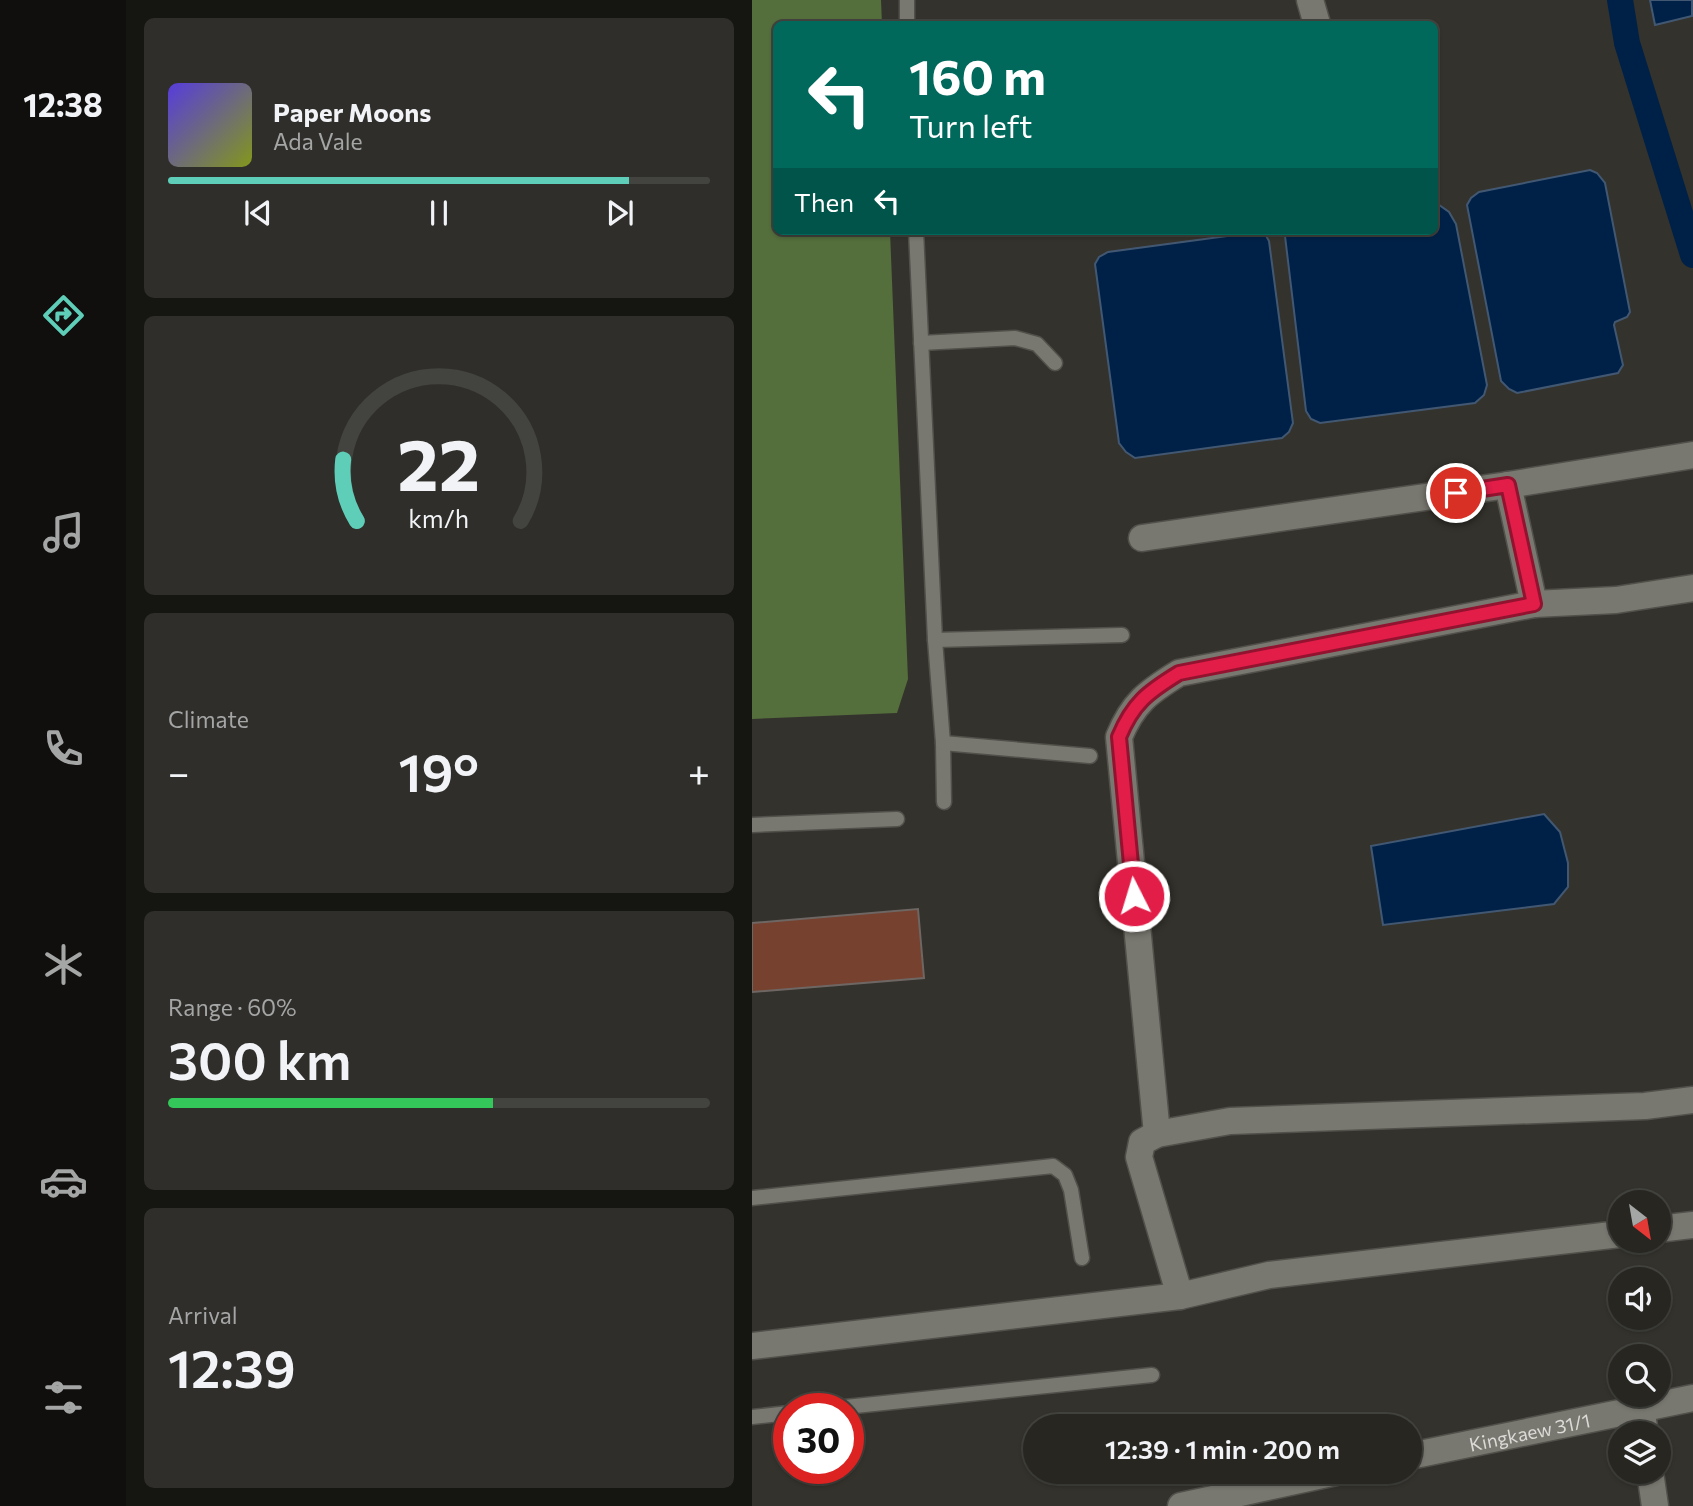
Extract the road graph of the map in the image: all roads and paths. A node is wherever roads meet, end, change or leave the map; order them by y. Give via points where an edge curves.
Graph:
1 (907, 0) edge
2 (1310, 0) edge
3 (907, 21) edge
4 (1316, 21) edge
5 (916, 235) edge
6 (921, 343) junction
7 (1055, 363) dead end
8 (1692, 455) edge
9 (1508, 485) junction
10 (1142, 538) dead end
11 (1692, 588) edge
12 (1534, 604) junction
13 (1122, 635) dead end
14 (935, 640) junction
15 (943, 743) junction
16 (1090, 756) dead end
17 (944, 802) dead end
18 (897, 819) dead end
19 (752, 825) edge
20 (1692, 1100) edge
21 (1157, 1134) junction
22 (752, 1198) edge
23 (1692, 1225) edge
24 (1671, 1227) edge
25 (1608, 1235) edge
26 (1082, 1258) dead end
27 (1180, 1296) junction
28 (752, 1346) edge
29 (1152, 1374) dead end
30 (1692, 1398) edge
31 (864, 1405) edge
32 (773, 1415) edge
33 (752, 1417) edge
34 (1643, 1421) edge
35 (1608, 1426) edge
36 (1422, 1454) edge
37 (1281, 1484) edge
38 (1652, 1484) edge
39 (1181, 1506) edge
40 (1655, 1506) edge

1 - 3 lane
2 - 4 street
5 - 6 lane
6 - 7 lane via 1014,338 1037,344
6 - 14 lane
8 - 9 street
9 - 10 street
9 - 12 street
11 - 12 street via 1616,600
12 - 21 street via 1179,673 1154,688 1129,713 1119,737
13 - 14 lane
14 - 15 lane
15 - 16 lane
15 - 17 lane
18 - 19 lane
20 - 21 street via 1645,1107 1230,1121
21 - 27 street via 1142,1142 1139,1157
22 - 26 lane via 1053,1166 1065,1175 1071,1190
23 - 24 street
25 - 27 street via 1269,1275
27 - 28 street
29 - 31 lane
30 - 34 street, Kingkaew 31/1
32 - 33 lane
35 - 36 street, Kingkaew 31/1
37 - 39 street
38 - 40 street

